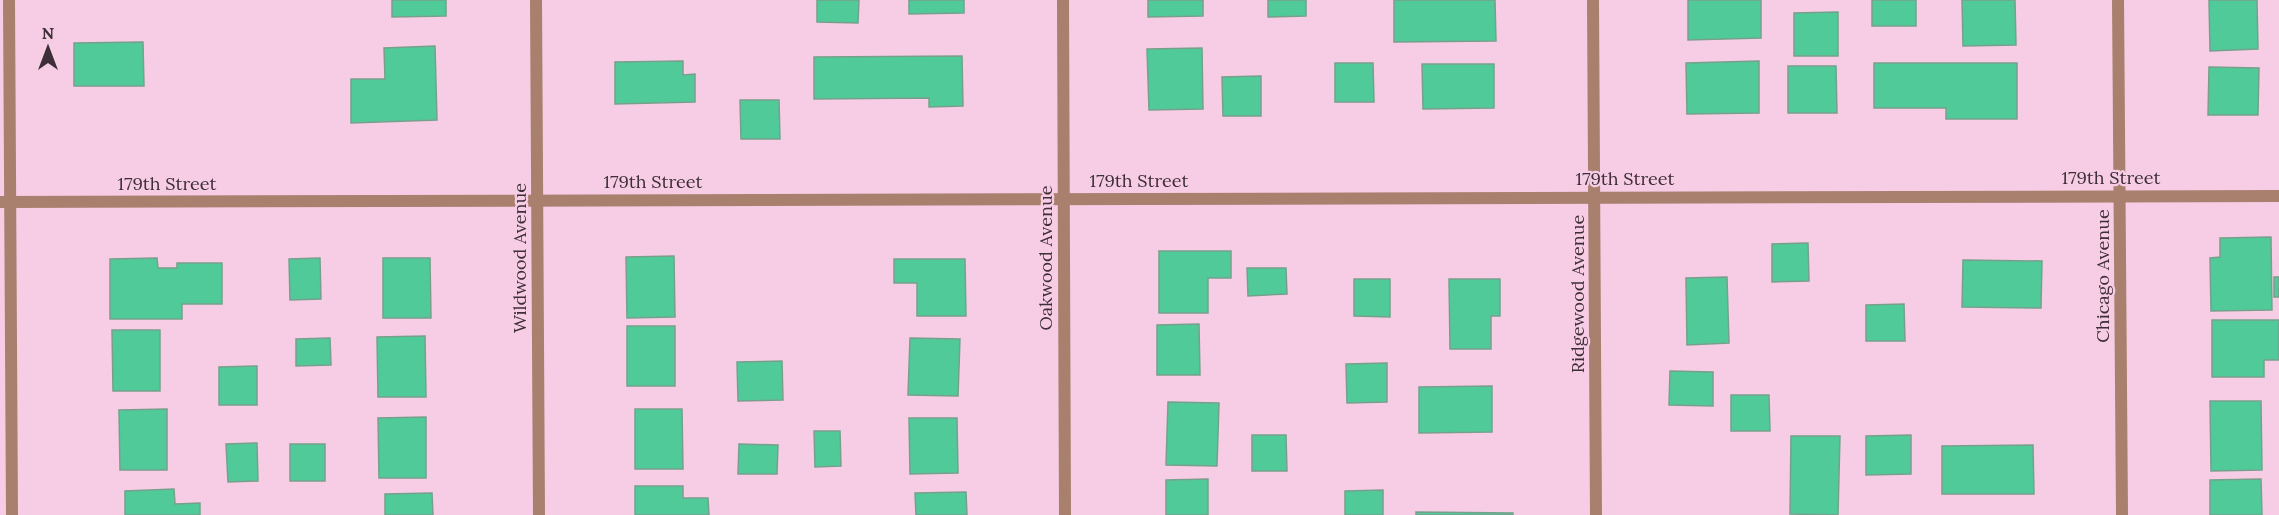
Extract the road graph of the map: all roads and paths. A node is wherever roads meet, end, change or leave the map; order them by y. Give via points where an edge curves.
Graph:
1 (9, 0) edge
2 (536, 0) edge
3 (1063, 0) edge
4 (1593, 0) edge
5 (2118, 0) edge
6 (2120, 196) junction
7 (2279, 196) edge
8 (1596, 198) junction
9 (1064, 199) junction
10 (538, 200) junction
11 (5, 202) edge
12 (12, 515) edge
13 (539, 515) edge
14 (1065, 515) edge
15 (1596, 515) edge
16 (2122, 515) edge

1 - 11 street
2 - 10 street, Wildwood Avenue
3 - 9 street, Oakwood Avenue
4 - 8 street, Ridgewood Avenue
5 - 6 street, Chicago Avenue
6 - 7 street, 179th Street
6 - 8 street, 179th Street
6 - 16 street, Chicago Avenue
8 - 9 street, 179th Street
8 - 15 street, Ridgewood Avenue
9 - 10 street, 179th Street
9 - 14 street, Oakwood Avenue
10 - 11 street, 179th Street
10 - 13 street, Wildwood Avenue
11 - 12 street

